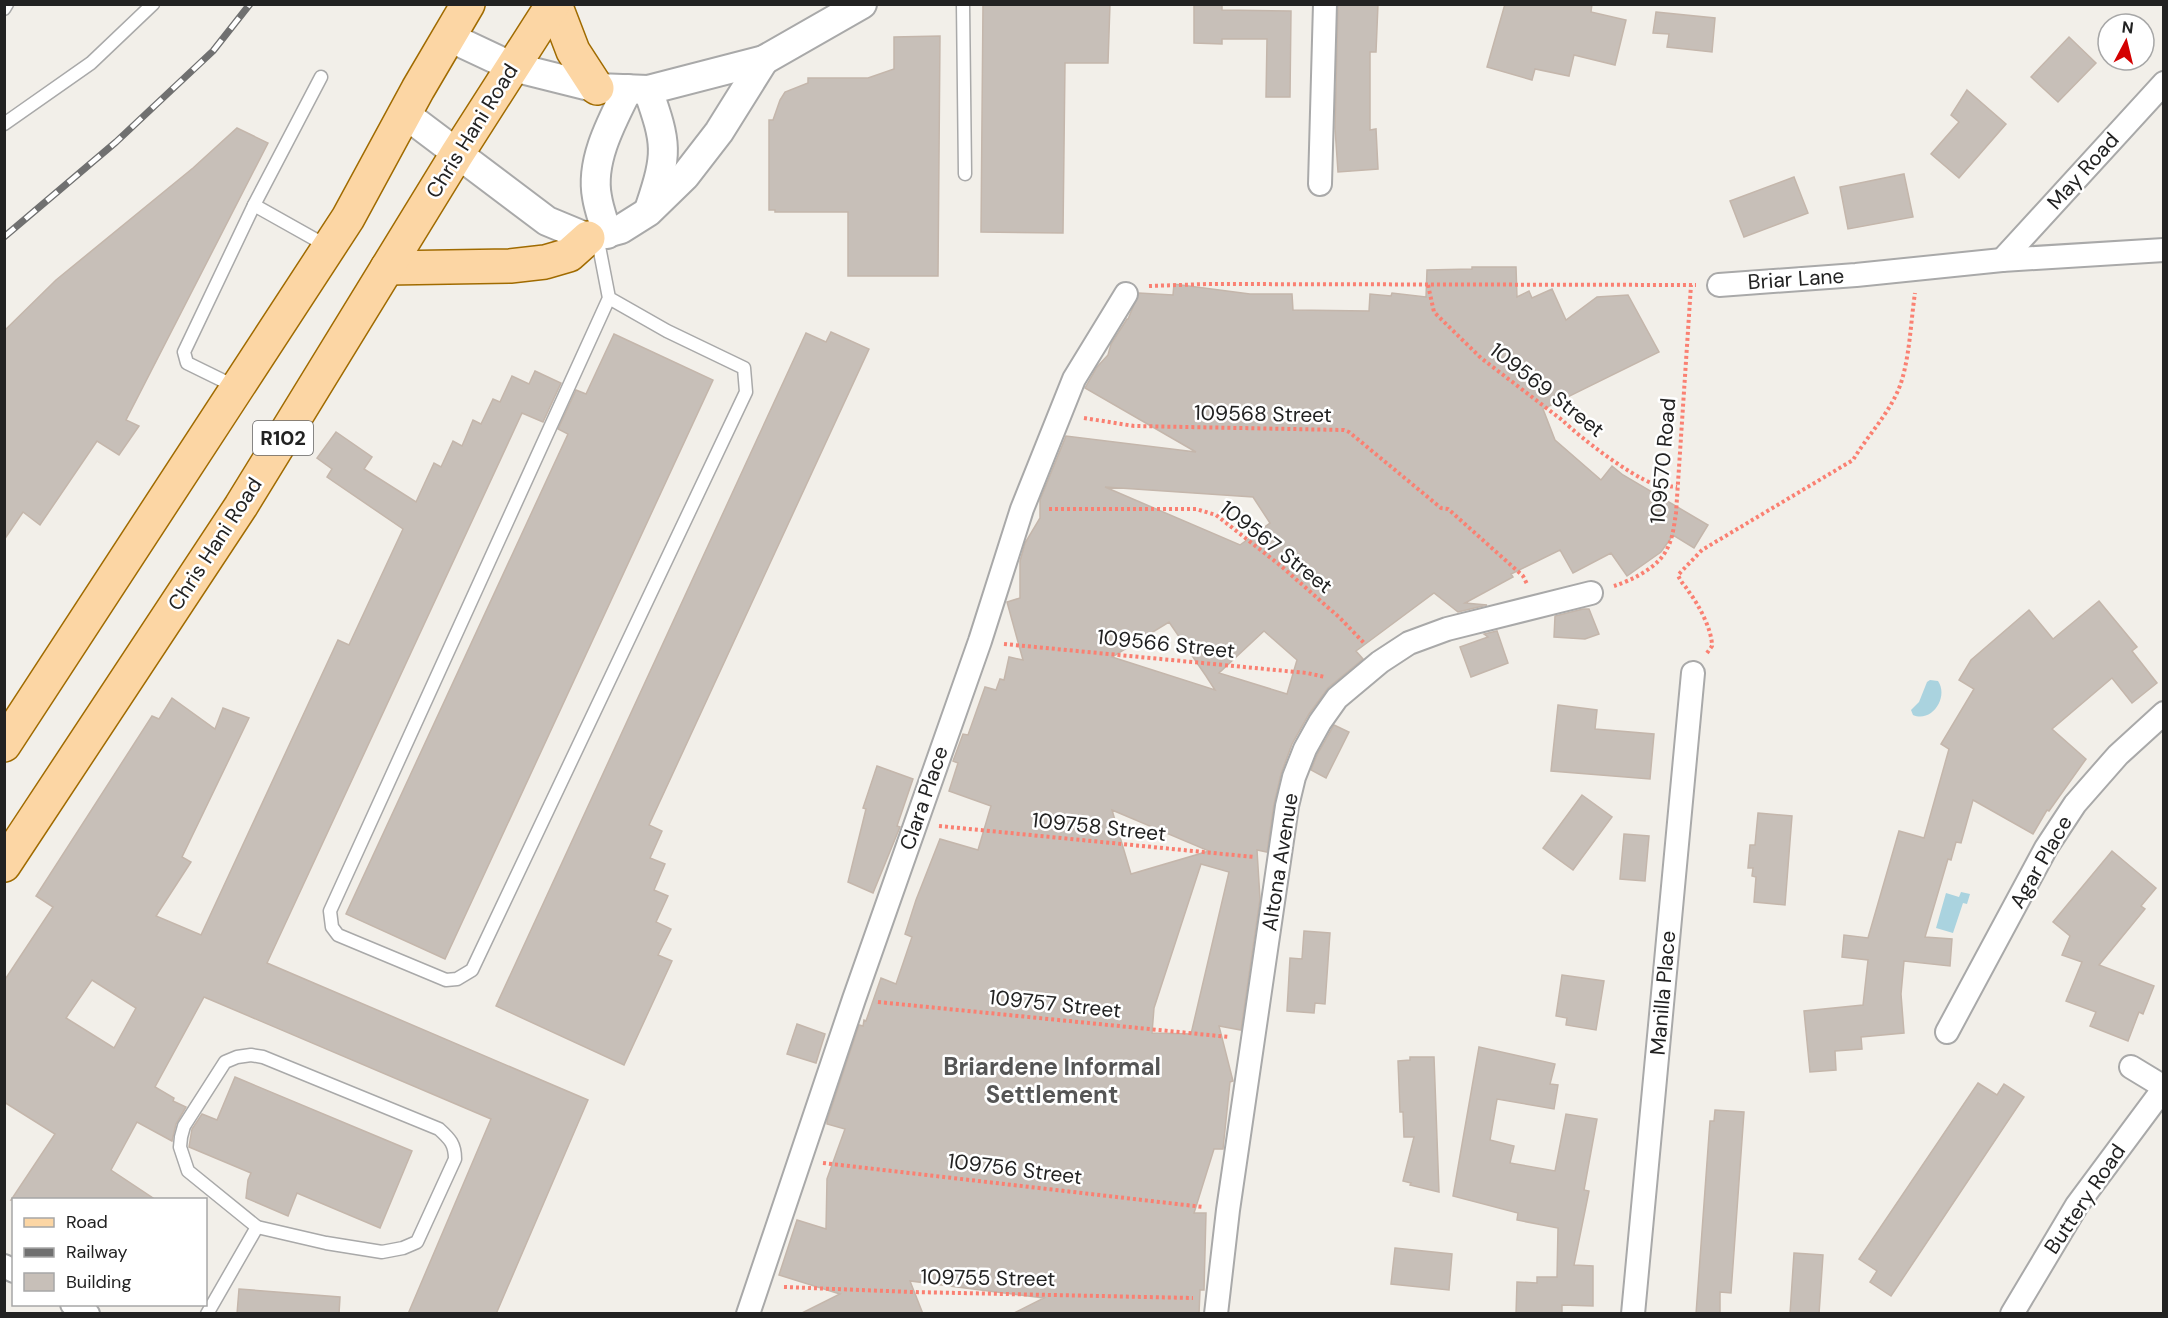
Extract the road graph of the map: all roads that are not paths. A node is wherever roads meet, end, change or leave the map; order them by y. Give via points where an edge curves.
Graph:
1 (7, 4) edge
2 (153, 4) edge
3 (468, 4) edge
4 (554, 4) edge
5 (862, 4) edge
6 (963, 4) edge
7 (1325, 4) edge
8 (4, 9) edge
9 (449, 37) junction
10 (764, 60) junction
11 (513, 66) junction
12 (321, 77) dead end
13 (2163, 83) edge
14 (625, 89) junction
15 (405, 114) junction
16 (4, 124) edge
17 (457, 154) junction
18 (965, 174) dead end
19 (1320, 184) dead end
20 (254, 205) junction
21 (648, 212) junction
22 (597, 236) junction
23 (329, 247) junction
24 (2163, 250) edge
25 (2002, 260) junction
26 (387, 268) junction
27 (1719, 285) road end
28 (1126, 294) road end
29 (609, 298) junction
30 (237, 388) junction
31 (1591, 593) road end
32 (1693, 674) road end
33 (2163, 713) edge
34 (4, 746) edge
35 (4, 865) edge
36 (1947, 1032) dead end
37 (2131, 1066) dead end
38 (2163, 1088) edge
39 (257, 1227) junction
40 (74, 1306) edge
41 (1217, 1306) edge
42 (88, 1314) edge
43 (207, 1314) edge
44 (748, 1314) edge
45 (1634, 1314) edge
46 (2012, 1314) edge

1 - 8 lane
2 - 16 lane via 92,63
3 - 9 main road
4 - 11 main road, Chris Hani Road / R102
4 - 14 main road via 573,51
5 - 10 street
6 - 18 lane
7 - 19 street
9 - 11 street
9 - 15 main road
10 - 14 street
10 - 21 street via 719,132 685,176
11 - 14 street
11 - 17 main road, Chris Hani Road / R102
12 - 20 lane
13 - 25 street, May Road
14 - 21 street via 662,129 661,175
14 - 22 street via 598,161
15 - 17 street
15 - 23 main road
17 - 22 street via 547,221
17 - 26 main road, Chris Hani Road / R102
20 - 23 lane
20 - 30 lane via 184,352 187,363
21 - 22 street via 621,229
22 - 26 main road via 569,255 545,262
22 - 29 lane
23 - 30 main road
24 - 25 street, Briar Lane
25 - 27 street, Briar Lane
26 - 35 main road, Chris Hani Road / R102 via 241,506
28 - 44 street, Clara Place via 1074,379 1022,509
29 - 29 lane via 744,368 746,392 472,970 457,979 446,980 338,935 332,927 330,912
30 - 34 main road
31 - 41 street, Altona Avenue via 1409,643 1344,692 1320,722 1301,759 1287,806
32 - 45 street, Manilla Place
33 - 36 street, Agar Place via 2118,755 2075,804 2046,848
37 - 38 street
38 - 46 street, Buttery Road via 2077,1205
39 - 39 lane via 382,1252 403,1248 417,1242 455,1159 455,1147 439,1129 263,1057 231,1059 225,1062 184,1126 180,1147 188,1170
39 - 43 lane
40 - 42 street

